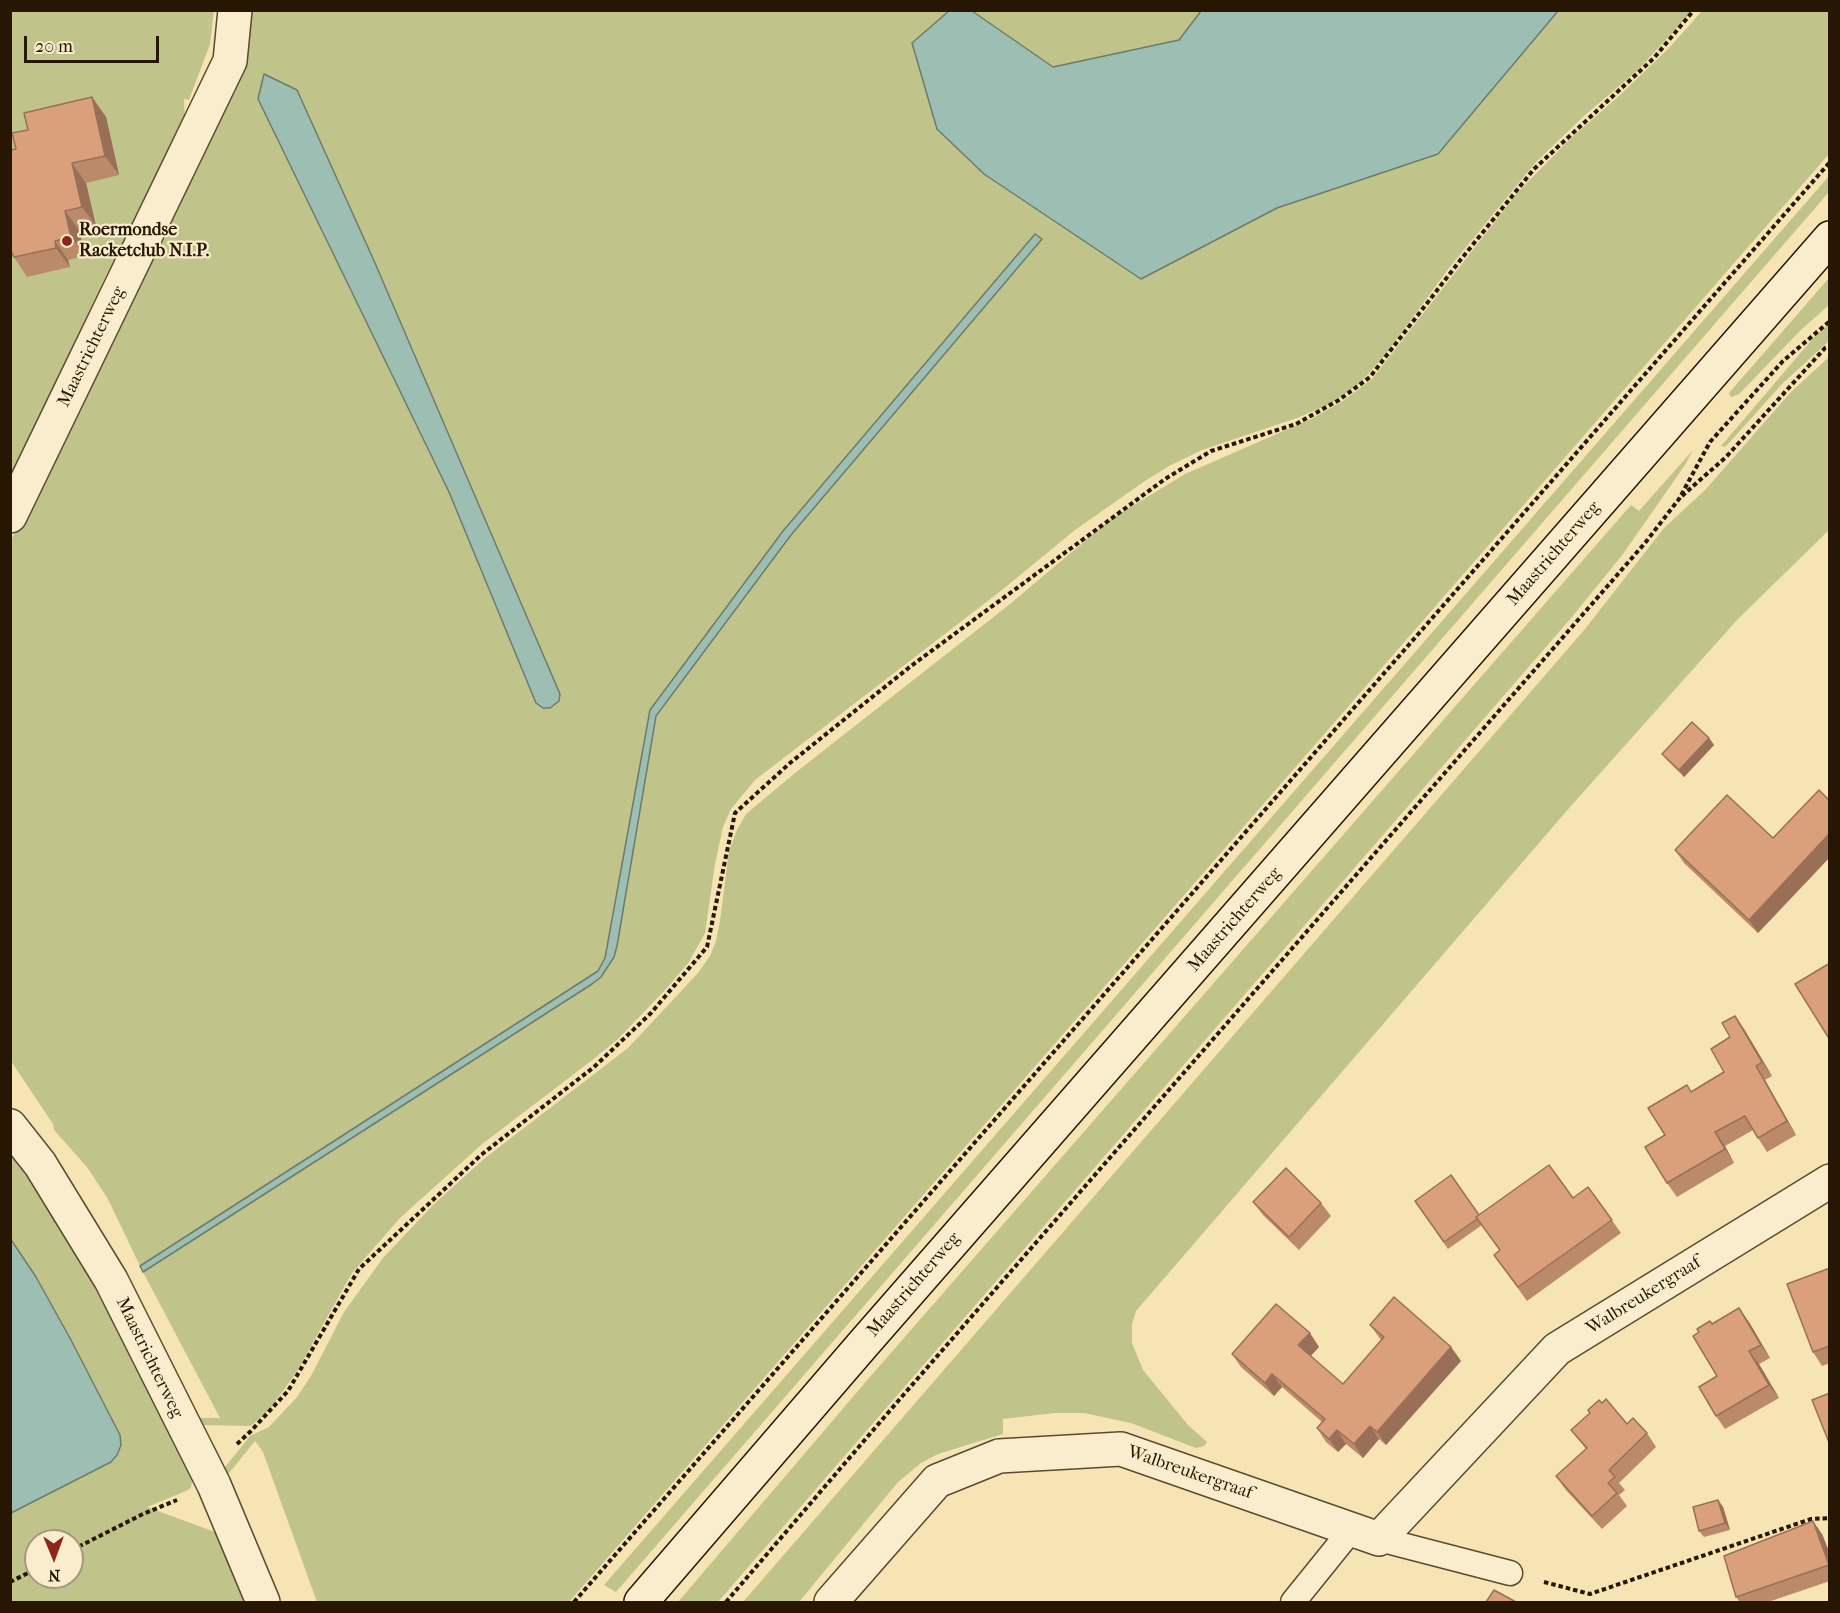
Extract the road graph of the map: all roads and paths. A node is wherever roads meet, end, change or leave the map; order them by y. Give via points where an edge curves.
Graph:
1 (235, 10) edge
2 (1694, 10) edge
3 (1830, 162) edge
4 (1830, 238) edge
5 (1830, 321) edge
6 (1830, 346) edge
7 (1679, 499) junction
8 (10, 516) edge
9 (10, 1126) edge
10 (1830, 1181) edge
11 (214, 1485) junction
12 (1830, 1518) edge
13 (1366, 1534) junction
14 (84, 1544) edge
15 (1510, 1573) joint
16 (24, 1575) edge
17 (10, 1582) edge
18 (264, 1602) edge
19 (574, 1602) edge
20 (641, 1602) edge
21 (726, 1602) edge
22 (831, 1602) edge
23 (1293, 1602) edge

1 - 8 street, Maastrichterweg via 230,61
2 - 11 path via 1654,58 1534,169 1370,377 1296,424 1211,451 1165,479 911,666 790,763 735,813 707,947 651,1013 594,1067 481,1155 358,1269 288,1391 224,1454
3 - 19 path
4 - 20 street, Maastrichterweg
5 - 7 path via 1783,361 1710,442
6 - 7 path via 1726,458
7 - 21 path via 1645,543
9 - 11 street, Maastrichterweg via 40,1164 111,1280
10 - 13 street, Walbreukergraaf via 1557,1349
11 - 14 path
11 - 18 street, Maastrichterweg
12 - 15 path via 1811,1519 1590,1594
13 - 15 lane, Walbreukergraaf
13 - 22 street, Walbreukergraaf via 1121,1449 999,1456 937,1481
13 - 23 lane, Walbreukergraaf
16 - 17 path

